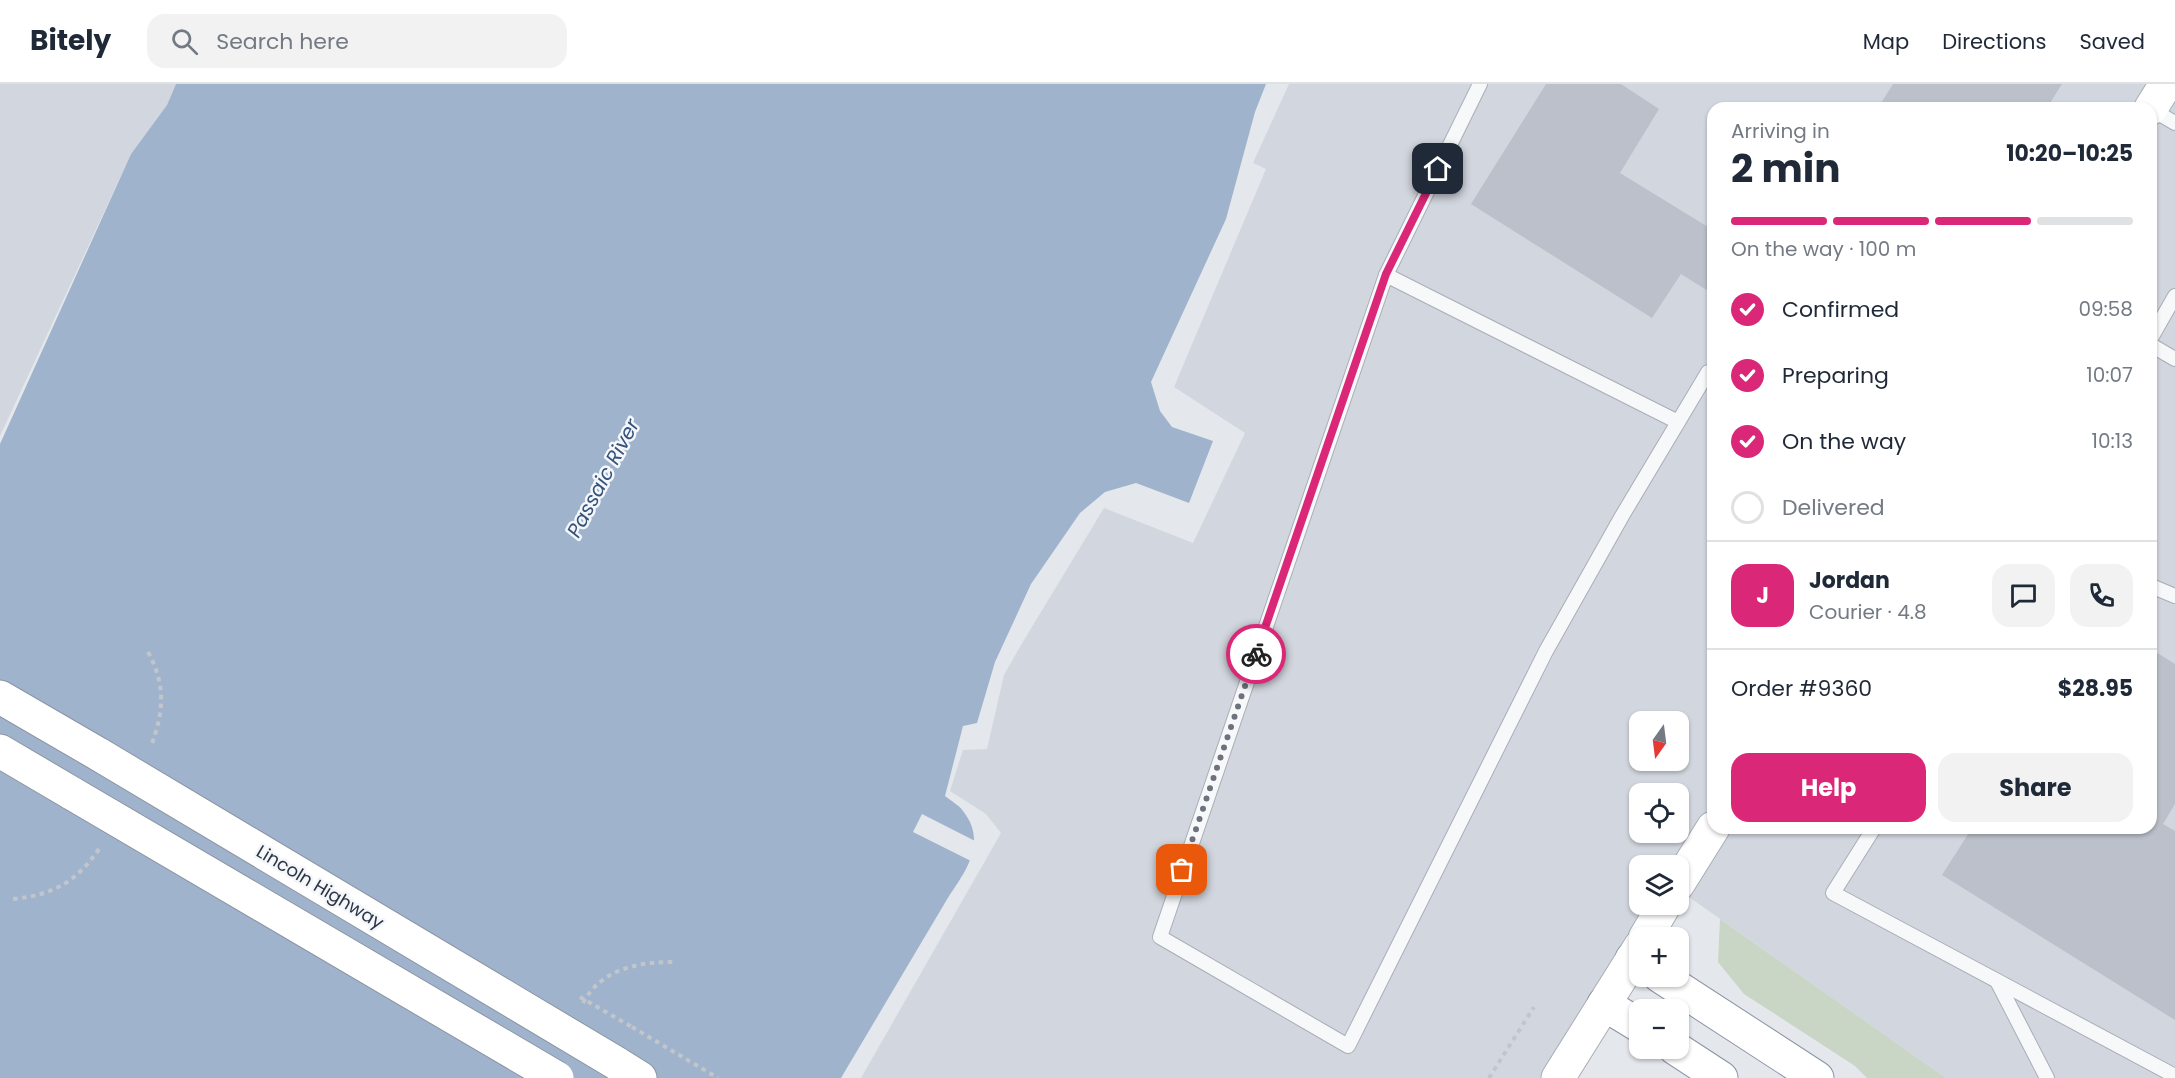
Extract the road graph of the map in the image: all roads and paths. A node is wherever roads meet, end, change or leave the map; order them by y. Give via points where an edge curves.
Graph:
1 (1480, 84) edge
2 (2166, 84) edge
3 (2155, 102) edge
4 (2157, 112) edge
5 (2175, 123) edge
6 (1386, 274) junction
7 (2175, 296) edge
8 (2157, 328) edge
9 (2157, 348) edge
10 (2175, 359) edge
11 (1707, 375) edge
12 (1678, 422) junction
13 (2157, 588) edge
14 (2175, 596) edge
15 (0, 697) edge
16 (0, 751) edge
17 (1709, 834) edge
18 (1870, 834) edge
19 (1689, 866) edge
20 (674, 962) dead end
21 (1629, 967) edge
22 (1997, 981) junction
23 (1677, 987) edge
24 (1604, 1004) junction
25 (581, 1006) dead end
26 (1534, 1007) dead end
27 (1629, 1019) edge
28 (632, 1027) dead end
29 (1689, 1057) edge
30 (2175, 1077) edge
31 (557, 1078) edge
32 (640, 1078) edge
33 (718, 1078) edge
34 (1489, 1078) edge
35 (1558, 1078) edge
36 (1721, 1078) edge
37 (1817, 1078) edge
38 (2047, 1078) edge

1 - 6 lane
2 - 3 main road
4 - 5 lane
6 - 12 lane
6 - 12 lane via 1160,937 1348,1046 1546,651
7 - 8 lane
9 - 10 lane
11 - 12 lane
13 - 14 lane
15 - 32 main road, Lincoln Highway, bridge
16 - 31 main road, bridge
17 - 19 main road
18 - 22 lane via 1833,893
20 - 25 path via 645,962 603,978
21 - 24 main road
22 - 30 lane
22 - 38 lane
23 - 37 main road
24 - 27 main road
24 - 35 main road
26 - 34 path
28 - 33 path
29 - 36 main road

